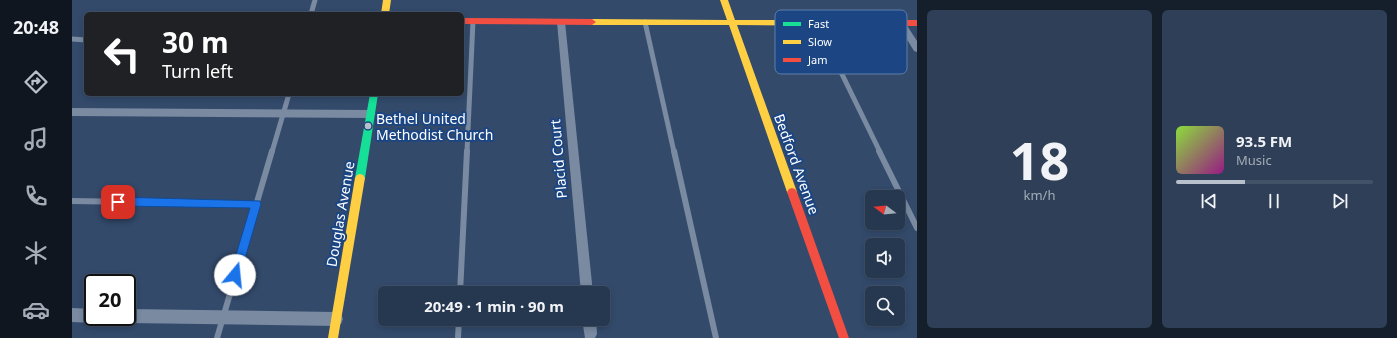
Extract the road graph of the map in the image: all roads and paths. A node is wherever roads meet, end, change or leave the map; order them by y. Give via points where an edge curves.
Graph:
1 (315, 0) edge
2 (387, 0) edge
3 (724, 0) edge
4 (312, 12) edge
5 (385, 12) edge
6 (464, 21) edge
7 (473, 21) junction
8 (561, 22) junction
9 (645, 22) junction
10 (732, 23) junction
11 (775, 23) edge
12 (907, 33) edge
13 (72, 40) edge
14 (84, 40) edge
15 (917, 49) edge
16 (842, 74) edge
17 (288, 96) edge
18 (374, 96) edge
19 (72, 112) edge
20 (284, 113) junction
21 (371, 114) junction
22 (72, 201) edge
23 (256, 204) junction
24 (917, 228) edge
25 (460, 286) edge
26 (586, 286) edge
27 (72, 315) edge
28 (84, 316) edge
29 (136, 316) edge
30 (222, 318) junction
31 (336, 319) junction
32 (459, 326) edge
33 (589, 326) edge
34 (590, 334) dead end
35 (217, 338) edge
36 (333, 338) edge
37 (458, 338) edge
38 (716, 338) edge
39 (844, 338) edge

1 - 4 lane
2 - 5 street
3 - 10 street, Bedford Avenue
6 - 7 street
7 - 8 street
7 - 25 lane
8 - 9 street
8 - 26 street, Placid Court
9 - 10 street
9 - 38 lane
10 - 11 street
10 - 39 street, Bedford Avenue
12 - 15 street
13 - 14 lane
16 - 24 lane
17 - 20 lane
18 - 21 street, Douglas Avenue
19 - 20 street
20 - 21 street
20 - 23 lane
21 - 31 street, Douglas Avenue
22 - 23 lane
23 - 30 lane
27 - 28 street
29 - 30 street
30 - 31 street
30 - 35 lane
31 - 36 street, Douglas Avenue
32 - 37 lane
33 - 34 street

